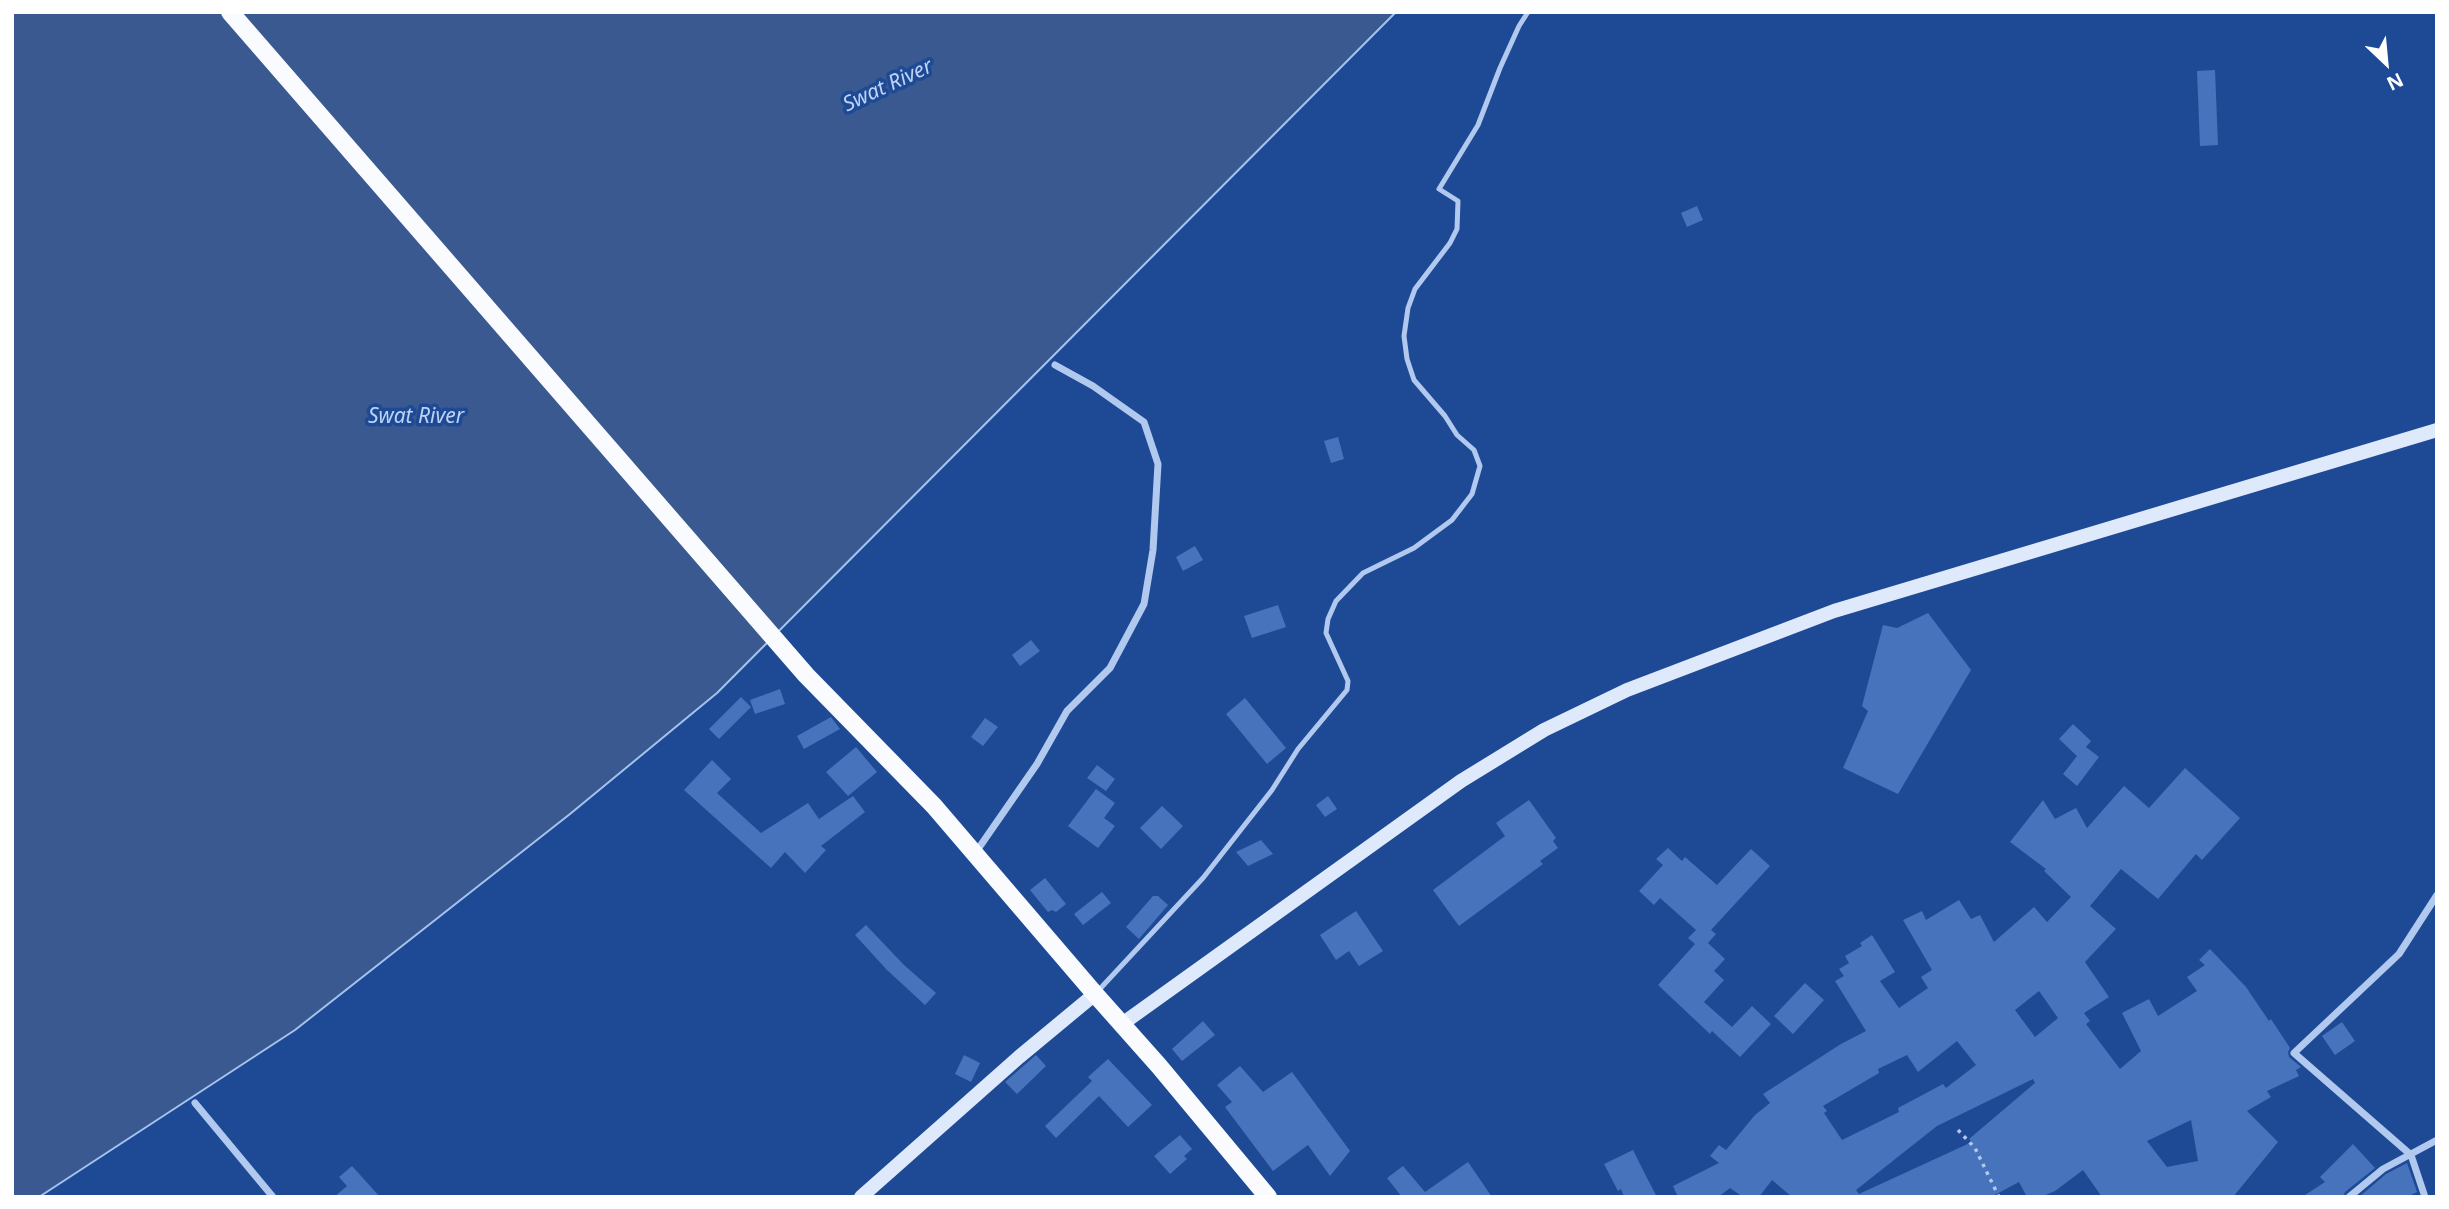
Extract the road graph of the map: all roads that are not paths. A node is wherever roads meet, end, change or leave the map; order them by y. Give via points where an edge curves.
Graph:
1 (230, 12) edge
2 (1528, 12) edge
3 (1055, 365) dead end
4 (2437, 430) edge
5 (975, 853) junction
6 (2437, 895) edge
7 (1095, 994) junction
8 (1122, 1024) junction
9 (195, 1103) dead end
10 (2437, 1140) edge
11 (2411, 1155) junction
12 (274, 1197) edge
13 (861, 1197) edge
14 (1268, 1197) edge
15 (2349, 1197) edge
16 (2425, 1197) edge

1 - 5 main road via 806,675
2 - 7 lane via 1478,125 1439,189 1458,201 1457,229 1415,289 1404,336 1413,380 1474,450 1480,466 1472,494 1452,520 1414,548 1363,573 1336,601 1326,633 1348,681 1347,690 1203,878
3 - 5 street via 1144,422 1158,464 1153,550 1144,604 1110,668 1067,711 1037,764
4 - 8 main road via 1834,611 1627,690 1544,730 1461,781
5 - 7 main road
6 - 11 street via 2399,954 2294,1053
7 - 8 main road
7 - 13 main road
8 - 14 main road
9 - 12 street
10 - 11 street
11 - 15 street via 2383,1169
11 - 16 street

